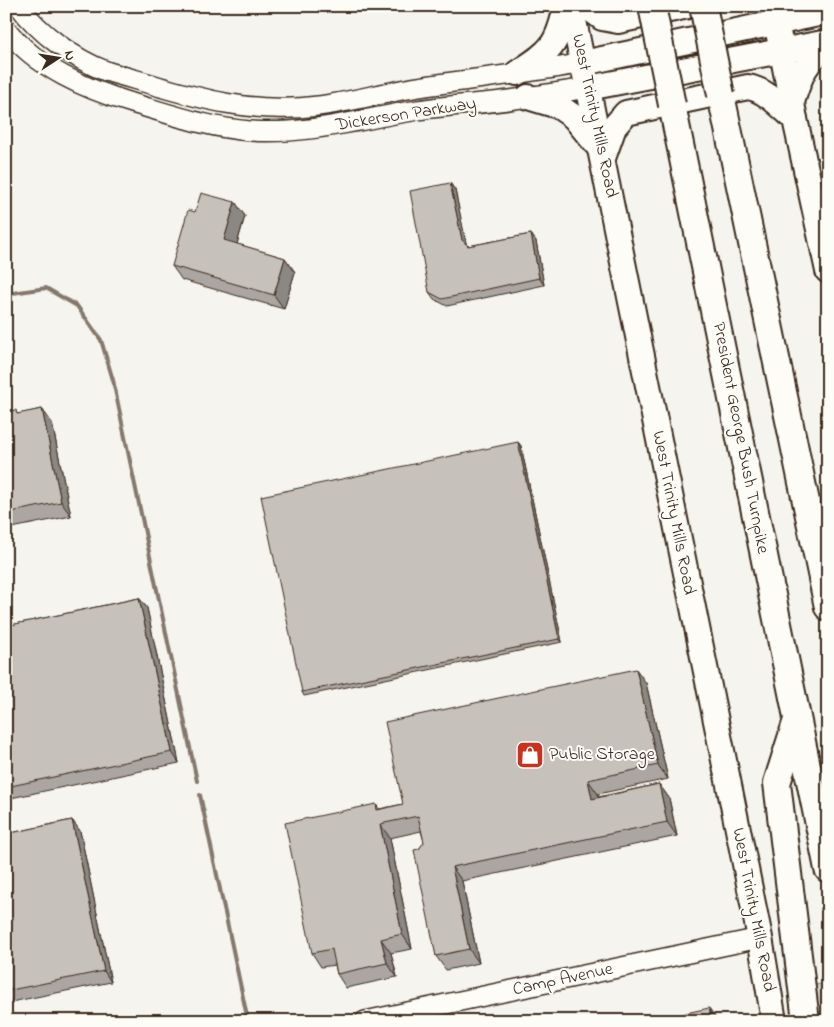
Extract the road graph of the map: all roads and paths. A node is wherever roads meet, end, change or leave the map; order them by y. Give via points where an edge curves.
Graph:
1 (19, 6) edge
2 (566, 6) edge
3 (571, 6) edge
4 (586, 6) edge
5 (652, 6) edge
6 (688, 6) edge
7 (703, 6) edge
8 (814, 6) edge
9 (828, 10) edge
10 (774, 15) edge
11 (6, 28) edge
12 (828, 42) edge
13 (828, 47) edge
14 (781, 51) junction
15 (583, 63) junction
16 (516, 73) junction
17 (588, 88) junction
18 (177, 91) junction
19 (528, 98) junction
20 (222, 103) junction
21 (291, 108) junction
22 (793, 111) junction
23 (175, 116) junction
24 (220, 127) junction
25 (292, 131) junction
26 (601, 153) junction
27 (828, 271) edge
28 (828, 607) edge
29 (797, 720) junction
30 (828, 869) edge
31 (760, 938) junction
32 (365, 1021) edge
33 (774, 1021) edge
34 (806, 1021) edge

1 - 18 street, Dickerson Parkway via 42,32 77,56 105,70
2 - 16 main road via 562,29 550,49
3 - 15 main road, West Trinity Mills Road
4 - 6 main road via 602,18 618,21
5 - 29 highway, President George Bush Turnpike, bridge
7 - 28 highway, bridge
8 - 9 main road
9 - 10 main road, Dickerson Parkway
10 - 14 main road
10 - 15 main road, Dickerson Parkway
11 - 23 street, Dickerson Parkway via 41,62 67,78
12 - 14 main road, Dickerson Parkway
13 - 22 main road via 806,64
14 - 17 main road, Dickerson Parkway
14 - 22 main road
15 - 16 street, Dickerson Parkway
15 - 17 main road, West Trinity Mills Road
16 - 21 street, Dickerson Parkway
17 - 19 street, Dickerson Parkway
17 - 26 main road, West Trinity Mills Road
18 - 20 street, Dickerson Parkway
18 - 23 street
19 - 25 street, Dickerson Parkway via 418,110
19 - 26 main road via 558,106 574,117
20 - 21 street, Dickerson Parkway via 248,108
20 - 24 street
21 - 25 street
22 - 26 main road via 756,88 748,87 626,114 614,127
22 - 27 main road
23 - 24 street, Dickerson Parkway
24 - 25 street, Dickerson Parkway
26 - 31 main road, West Trinity Mills Road
29 - 30 highway, President George Bush Turnpike
29 - 34 highway via 777,783
31 - 32 street, Camp Avenue
31 - 33 main road, West Trinity Mills Road

